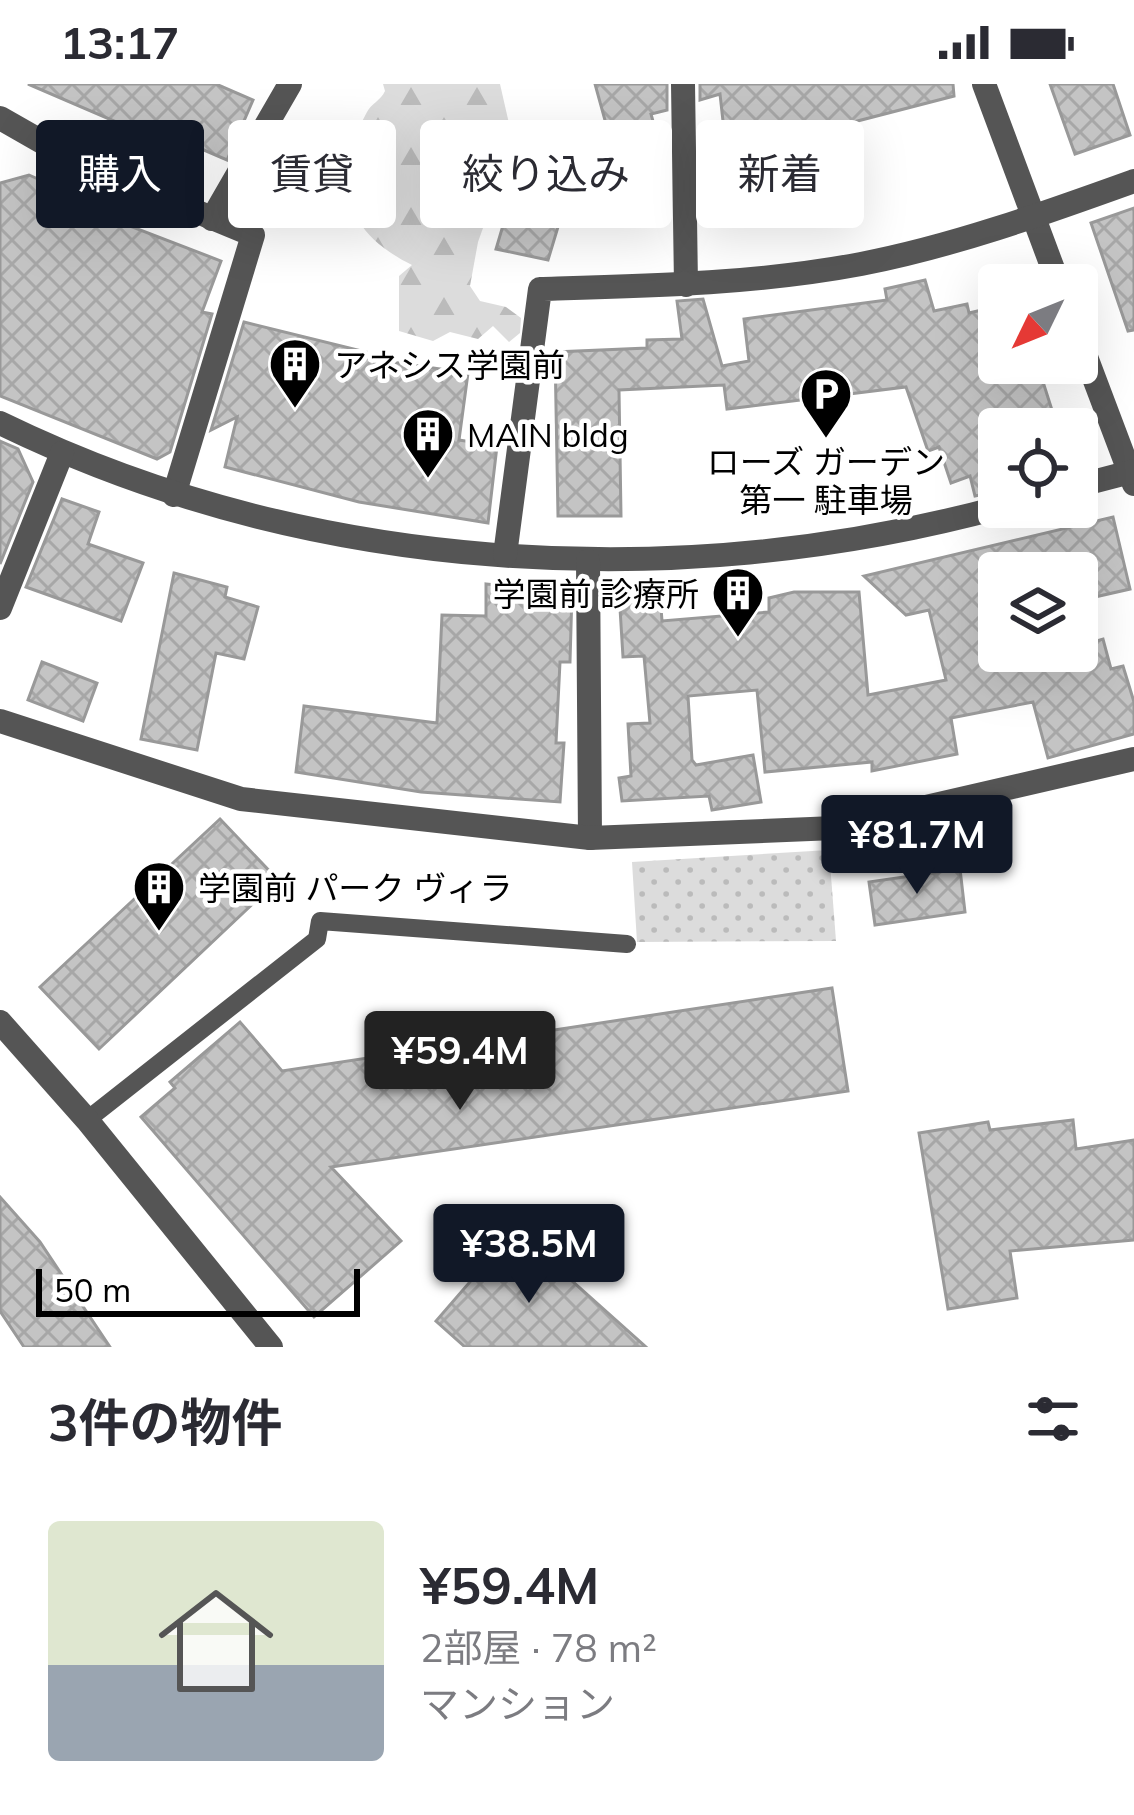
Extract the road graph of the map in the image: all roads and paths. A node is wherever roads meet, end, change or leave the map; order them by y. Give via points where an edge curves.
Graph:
1 (290, 84) edge
2 (683, 84) edge
3 (984, 84) edge
4 (0, 118) edge
5 (1134, 181) edge
6 (1033, 217) junction
7 (212, 218) junction
8 (1051, 264) edge
9 (686, 285) junction
10 (1097, 384) edge
11 (0, 423) edge
12 (62, 453) junction
13 (1133, 476) edge
14 (1098, 482) edge
15 (174, 495) junction
16 (978, 513) edge
17 (505, 555) junction
18 (588, 560) junction
19 (0, 608) edge
20 (0, 721) edge
21 (1134, 758) edge
22 (590, 838) junction
23 (628, 944) dead end
24 (0, 1022) edge
25 (87, 1120) junction
26 (271, 1347) edge

1 - 7 street
2 - 9 street
3 - 6 street
4 - 7 street via 79,163
5 - 6 street
6 - 8 street
6 - 9 street via 862,263
7 - 15 street via 253,235
9 - 17 street via 540,289
10 - 13 street
11 - 12 street
12 - 15 street
12 - 19 street
13 - 14 street
15 - 17 street via 353,536
16 - 18 street via 758,556
17 - 18 street
18 - 22 street
20 - 22 street via 241,799
21 - 22 street via 836,828
23 - 25 lane via 320,921 317,939
24 - 25 street
25 - 26 street

